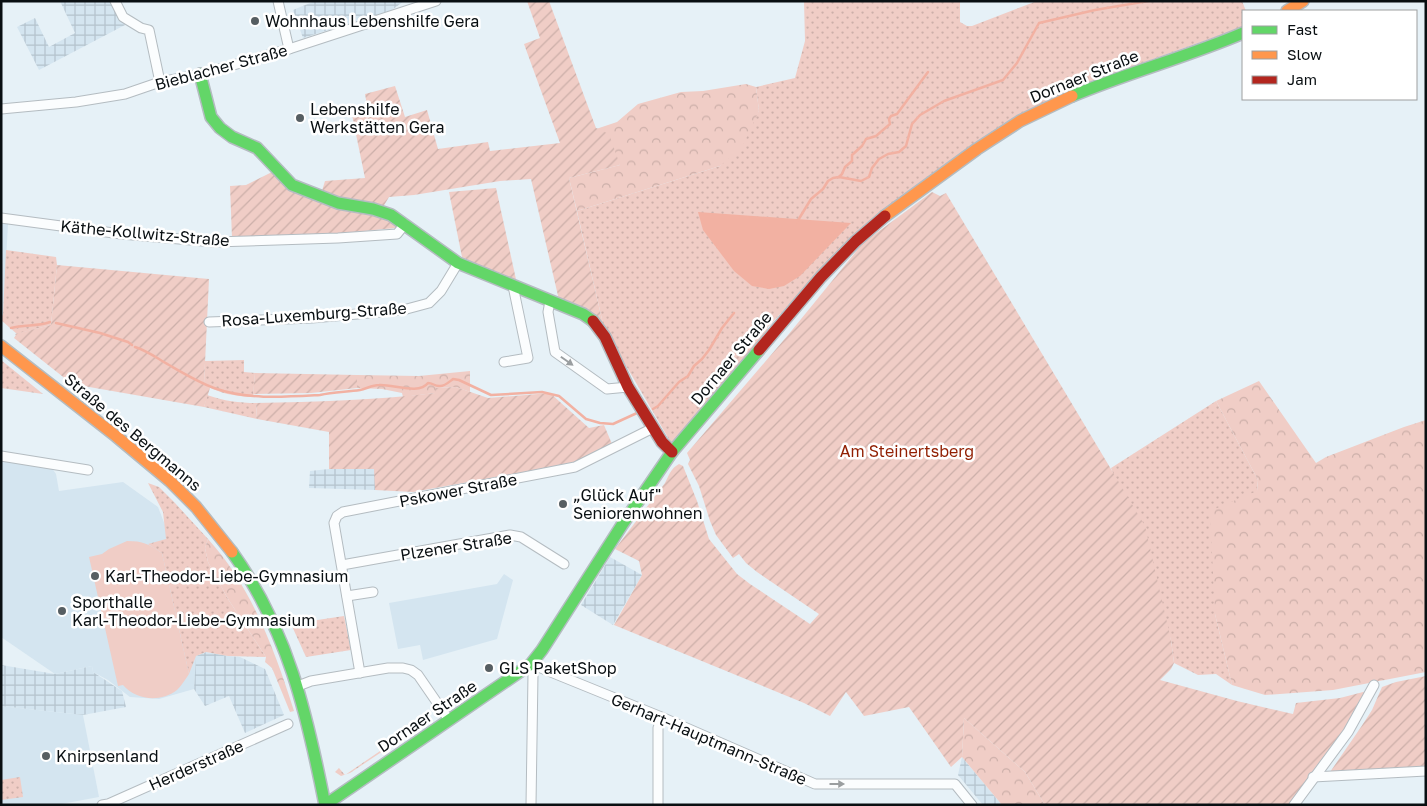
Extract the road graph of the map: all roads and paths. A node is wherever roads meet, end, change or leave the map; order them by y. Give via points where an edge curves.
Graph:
1 (115, 1) edge
2 (278, 1) edge
3 (436, 1) edge
4 (1303, 1) edge
5 (421, 3) edge
6 (1289, 10) edge
7 (1242, 33) edge
8 (289, 49) junction
9 (200, 74) junction
10 (160, 82) junction
11 (1, 109) edge
12 (1, 218) edge
13 (405, 224) junction
14 (458, 263) junction
15 (513, 286) junction
16 (550, 301) junction
17 (209, 322) dead end
18 (1, 346) edge
19 (504, 362) dead end
20 (628, 387) junction
21 (653, 428) junction
22 (672, 452) junction
23 (1, 456) edge
24 (88, 470) dead end
25 (564, 564) dead end
26 (342, 565) junction
27 (374, 592) dead end
28 (347, 596) junction
29 (531, 664) junction
30 (360, 673) junction
31 (303, 684) junction
32 (1374, 685) dead end
33 (662, 718) junction
34 (449, 720) junction
35 (288, 724) dead end
36 (1426, 771) edge
37 (1313, 777) junction
38 (107, 804) edge
39 (325, 805) edge
40 (531, 805) edge
41 (658, 805) edge
42 (972, 805) edge
43 (1294, 805) edge

1 - 10 street via 123,17 148,30
2 - 8 street
3 - 5 street, Bieblacher Straße
4 - 6 main road
5 - 8 street, Bieblacher Straße via 394,16
7 - 22 main road, Dornaer Straße via 1107,81 1020,121 886,215 821,277
8 - 9 street, Bieblacher Straße
9 - 10 street, Bieblacher Straße
9 - 13 main road via 211,117 220,128 257,148 292,185 338,203 391,215
10 - 11 street, Bieblacher Straße via 125,94
12 - 13 street, Käthe-Kollwitz-Straße via 214,242 397,234
13 - 14 main road
14 - 15 main road
14 - 17 street, Rosa-Luxemburg-Straße via 441,291 429,303 403,310
15 - 16 main road
15 - 19 street via 528,358
16 - 20 main road via 595,322
16 -> 20 street via 548,312 555,352 607,389
18 - 31 main road, Straße des Bergmanns via 154,467 204,515 243,567
20 - 21 main road
21 - 22 main road
21 - 26 street, Pskower Straße via 575,467 343,512 334,523
22 - 29 main road, Dornaer Straße
23 - 24 street
25 - 26 street, Plzener Straße via 521,536 510,535
26 - 28 street, Pskower Straße
27 - 28 street
28 - 30 street, Pskower Straße
29 - 33 street, Gerhart-Hauptmann-Straße
29 - 34 main road, Dornaer Straße
29 - 40 street
30 - 31 street
30 - 34 street via 388,668 411,670 418,675
31 - 39 main road, Straße des Bergmanns
32 - 37 street via 1348,732
33 - 41 street via 658,728
33 -> 42 street, Gerhart-Hauptmann-Straße via 815,784 955,784
34 - 39 main road, Dornaer Straße
35 - 38 street, Herderstraße
36 - 37 street
37 - 43 street

